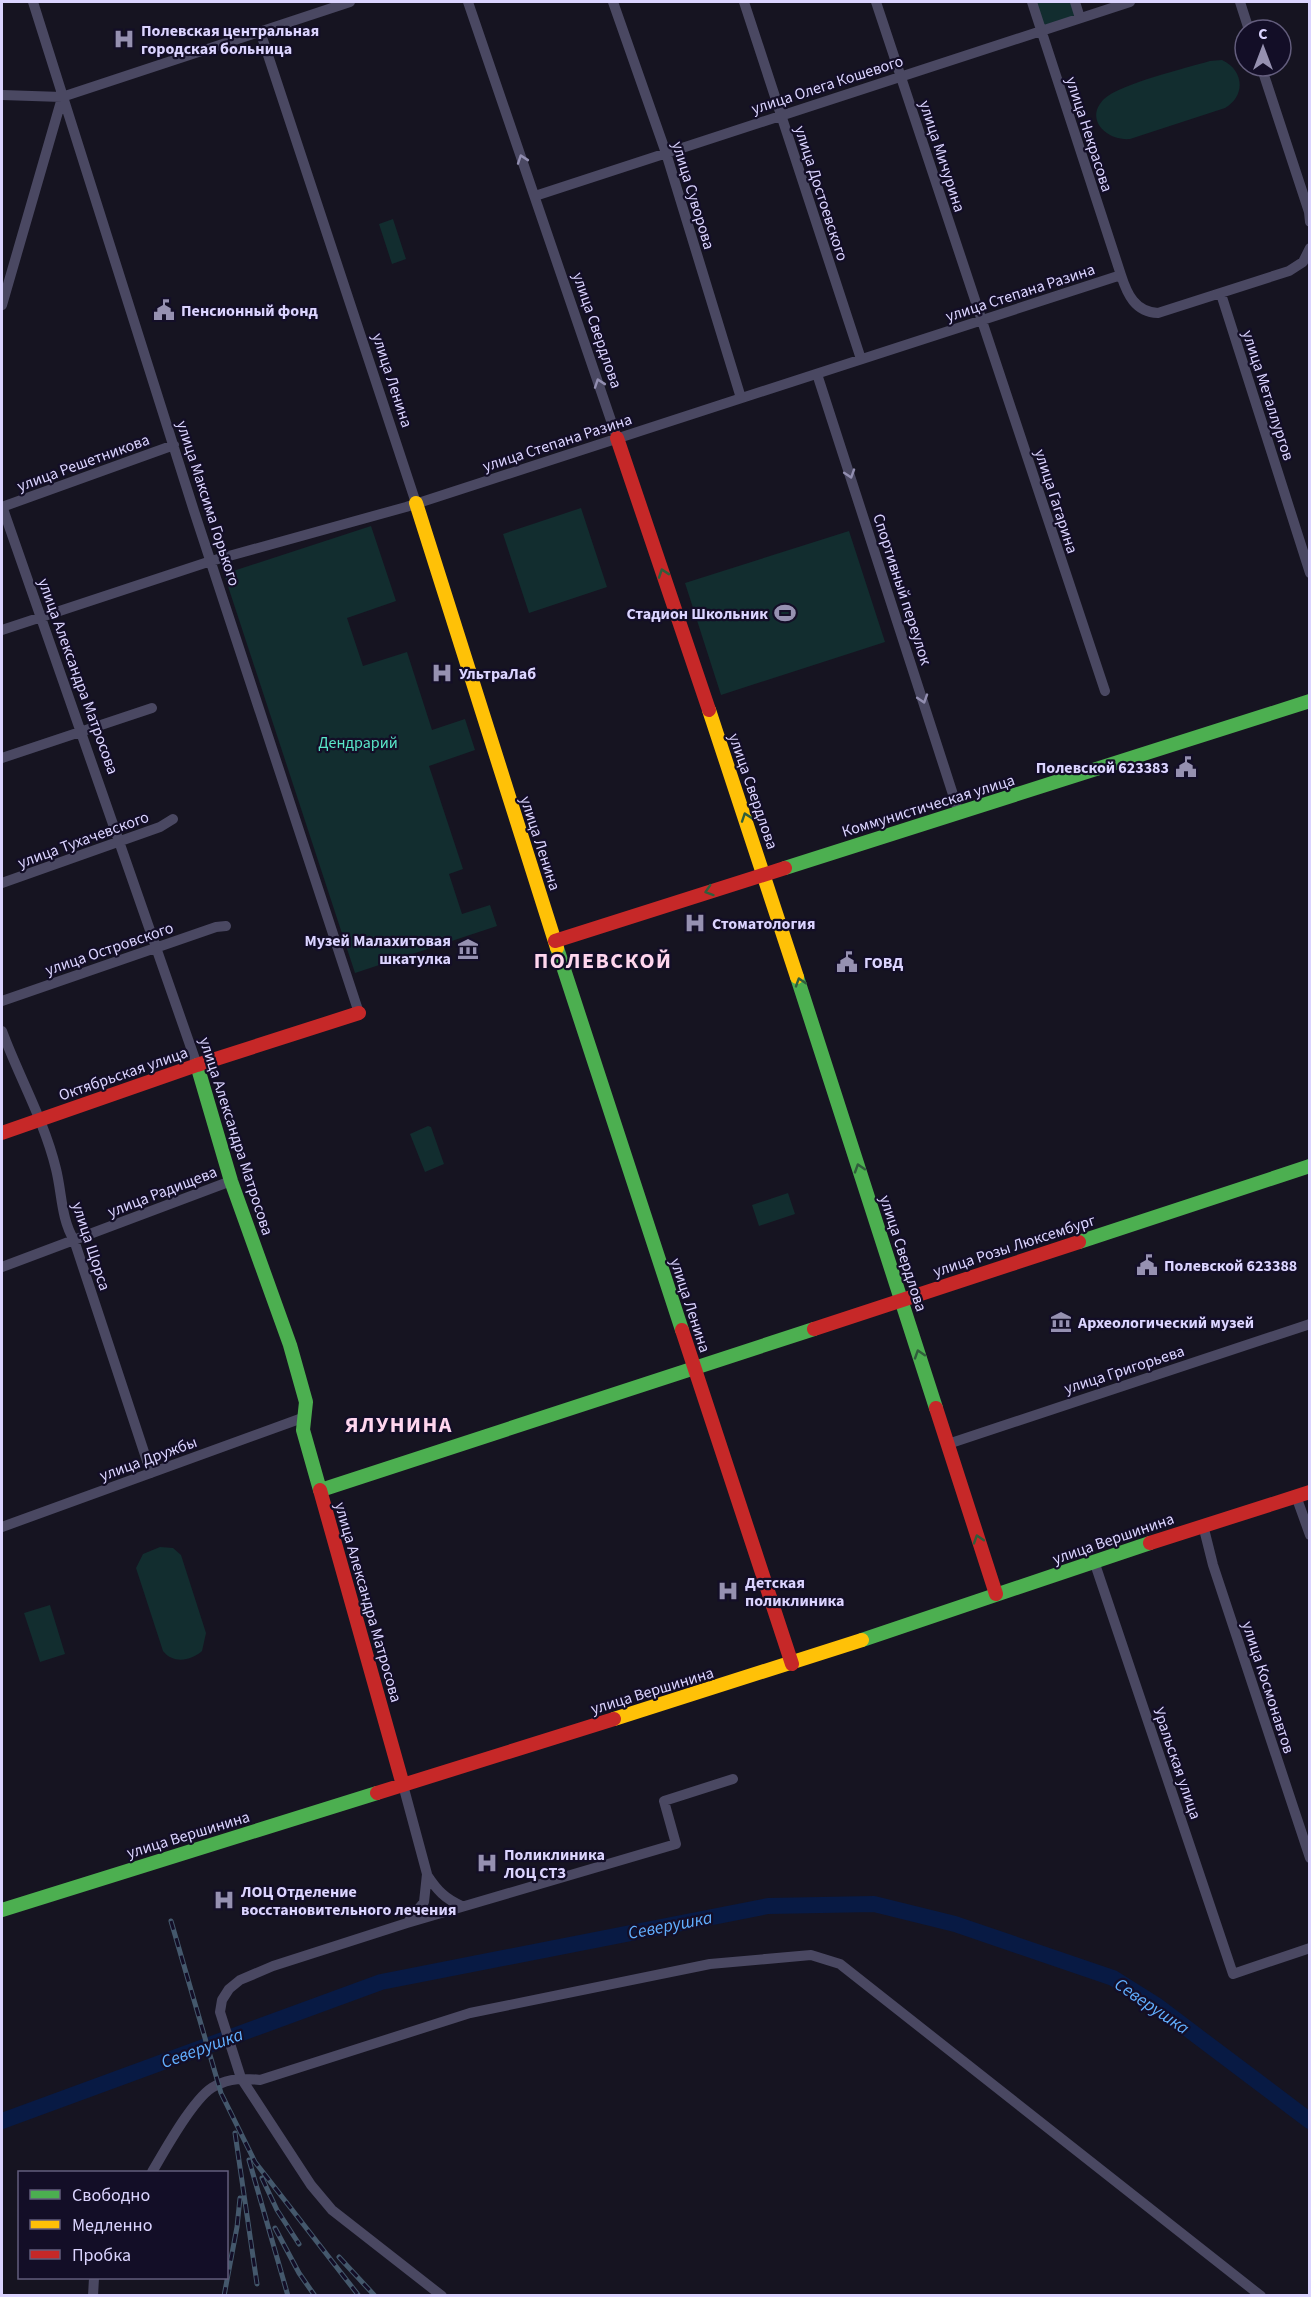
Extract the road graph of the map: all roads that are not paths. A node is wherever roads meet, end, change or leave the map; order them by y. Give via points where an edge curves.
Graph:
1 (33, 2) edge
2 (350, 2) edge
3 (468, 2) edge
4 (613, 2) edge
5 (744, 2) edge
6 (876, 2) edge
7 (1032, 2) edge
8 (1075, 2) edge
9 (1130, 2) edge
10 (1240, 2) edge
11 (1080, 18) junction
12 (1245, 18) edge
13 (1041, 30) junction
14 (260, 32) junction
15 (901, 76) junction
16 (1265, 78) edge
17 (2, 95) edge
18 (62, 97) junction
19 (781, 115) junction
20 (666, 153) junction
21 (535, 196) junction
22 (1309, 215) edge
23 (1310, 248) edge
24 (1121, 275) junction
25 (1221, 294) junction
26 (2, 305) edge
27 (981, 320) junction
28 (861, 359) junction
29 (817, 374) junction
30 (741, 398) junction
31 (618, 438) junction
32 (174, 445) junction
33 (416, 503) junction
34 (2, 507) edge
35 (211, 561) junction
36 (1310, 573) edge
37 (40, 617) junction
38 (2, 630) edge
39 (1105, 691) dead end
40 (1310, 701) edge
41 (152, 708) dead end
42 (81, 731) junction
43 (2, 758) edge
44 (959, 813) junction
45 (173, 819) dead end
46 (120, 841) junction
47 (765, 873) junction
48 (2, 884) edge
49 (226, 926) dead end
50 (555, 941) junction
51 (156, 947) junction
52 (2, 1001) edge
53 (359, 1013) joint
54 (2, 1031) edge
55 (197, 1065) junction
56 (39, 1119) junction
57 (2, 1133) edge
58 (1310, 1166) edge
59 (231, 1181) junction
60 (74, 1240) junction
61 (2, 1268) edge
62 (901, 1299) junction
63 (1310, 1324) edge
64 (694, 1366) junction
65 (305, 1417) junction
66 (948, 1444) junction
67 (151, 1473) junction
68 (321, 1490) junction
69 (1303, 1494) edge
70 (1203, 1525) junction
71 (2, 1527) edge
72 (1310, 1535) edge
73 (1094, 1561) junction
74 (996, 1594) junction
75 (792, 1664) junction
76 (733, 1779) dead end
77 (403, 1785) junction
78 (1310, 1858) edge
79 (427, 1874) junction
80 (462, 1906) junction
81 (2, 1910) edge
82 (407, 1923) junction
83 (1310, 1948) edge
84 (241, 2078) junction
85 (153, 2171) edge
86 (94, 2279) edge
87 (93, 2295) edge
88 (441, 2295) edge
89 (1261, 2295) edge

1 - 18 street, улица Максима Горького
2 - 14 street
21 -> 3 street, улица Свердлова
4 - 20 street, улица Суворова
5 - 19 street, улица Достоевского
6 - 15 street, улица Мичурина
7 - 13 street, улица Некрасова
8 - 11 street
9 - 11 street, улица Олега Кошевого
10 - 12 street
11 - 13 street, улица Олега Кошевого
13 - 15 street, улица Олега Кошевого
13 - 24 street, улица Некрасова
14 - 18 street
14 - 33 street, улица Ленина
15 - 19 street, улица Олега Кошевого
15 - 27 street, улица Мичурина
16 - 22 street
17 - 18 street
18 - 26 street
18 - 32 street, улица Максима Горького
19 - 20 street, улица Олега Кошевого
19 - 28 street, улица Достоевского
20 - 21 street, улица Олега Кошевого
20 - 30 street, улица Суворова
31 -> 21 street, улица Свердлова
23 - 25 street via 1306,258 1294,268
24 - 25 street, улица Некрасова via 1130,298 1150,313
24 - 27 street, улица Степана Разина
25 - 36 street, улица Металлургов
27 - 28 street, улица Степана Разина
27 - 39 street, улица Гагарина
28 - 29 street, улица Степана Разина
29 - 30 street, улица Степана Разина
29 -> 44 street, Спортивный переулок
30 - 31 street, улица Степана Разина
31 - 33 street, улица Степана Разина
47 -> 31 street, улица Свердлова
32 - 34 street, улица Решетникова
32 - 35 street, улица Максима Горького
33 - 35 street, улица Степана Разина
33 - 50 street, улица Ленина
34 - 37 street, улица Александра Матросова
35 - 37 street, улица Степана Разина
35 - 53 street, улица Максима Горького
37 - 38 street, улица Степана Разина
37 - 42 street, улица Александра Матросова
40 - 44 street, Коммунистическая улица
41 - 42 street
42 - 43 street
42 - 46 street, улица Александра Матросова
44 - 47 street, Коммунистическая улица
45 - 46 street, улица Тухачевского
46 - 48 street, улица Тухачевского
46 - 51 street, улица Александра Матросова
47 -> 50 street, Коммунистическая улица
62 -> 47 street, улица Свердлова
49 - 51 street, улица Островского
50 - 64 street, улица Ленина
51 - 52 street, улица Островского
51 - 55 street, улица Александра Матросова
53 - 55 street, Октябрьская улица
54 - 56 street, улица Щорса
55 - 56 street, Октябрьская улица
55 - 59 street, улица Александра Матросова
56 - 57 street, Октябрьская улица
56 - 60 street, улица Щорса
58 - 62 street, улица Розы Люксембург
59 - 60 street, улица Радищева
59 - 65 street, улица Александра Матросова via 290,1346 306,1402
60 - 61 street, улица Радищева
60 - 67 street, улица Щорса
62 - 64 street, улица Розы Люксембург
66 -> 62 street, улица Свердлова
63 - 66 street, улица Григорьева
64 - 68 street, улица Розы Люксембург
64 - 75 street, улица Ленина
65 - 67 street, улица Дружбы
65 - 68 street, улица Александра Матросова via 303,1430
74 -> 66 street, улица Свердлова
67 - 71 street, улица Дружбы
68 - 77 street, улица Александра Матросова
69 - 70 street, улица Вершинина
69 - 72 street
70 - 73 street, улица Вершинина
70 - 78 street, улица Космонавтов
73 - 74 street, улица Вершинина
73 - 83 street, Уральская улица via 1233,1974
74 - 75 street, улица Вершинина
75 - 77 street, улица Вершинина
76 - 80 street via 664,1801 676,1844
77 - 79 street
77 - 81 street, улица Вершинина
79 - 80 street via 437,1890
79 - 82 street via 424,1902
80 - 82 street
82 - 84 street via 253,1973 229,1989 220,2012
84 - 85 street via 213,2086 192,2109
84 - 88 street via 311,2185 332,2210
84 - 89 street via 260,2080 487,2009 710,1964 811,1955 840,1964
86 - 87 street

